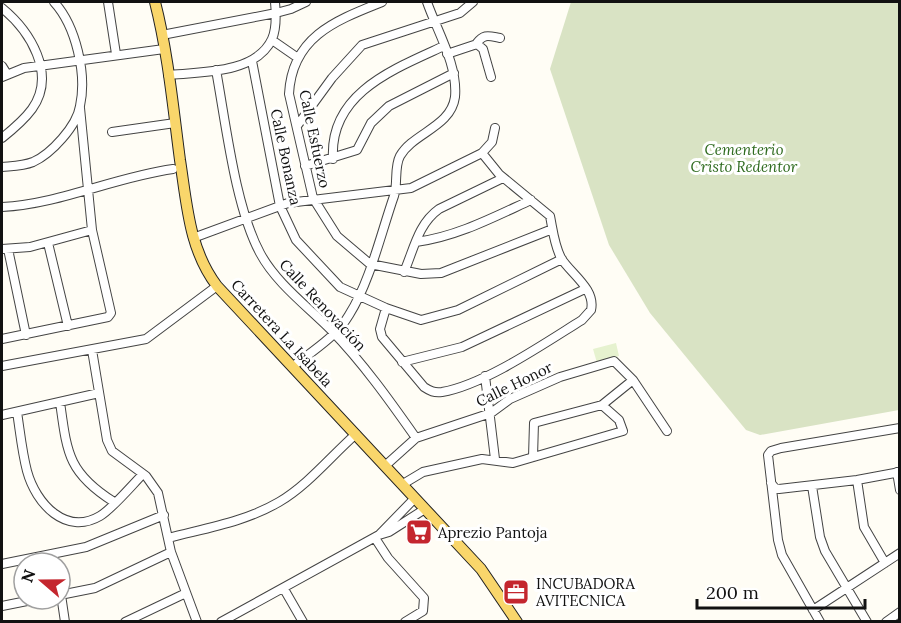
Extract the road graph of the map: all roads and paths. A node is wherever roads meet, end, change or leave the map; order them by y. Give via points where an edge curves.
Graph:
1 (54, 2) edge
2 (108, 2) edge
3 (155, 2) edge
4 (276, 2) edge
5 (306, 2) edge
6 (382, 2) edge
7 (427, 2) edge
8 (473, 2) edge
9 (2, 8) edge
10 (276, 13) junction
11 (434, 21) junction
12 (162, 35) junction
13 (500, 38) dead end
14 (272, 40) junction
15 (476, 44) junction
16 (164, 49) junction
17 (445, 50) junction
18 (116, 54) junction
19 (298, 58) junction
20 (79, 61) junction
21 (252, 61) junction
22 (40, 66) junction
23 (216, 70) junction
24 (3, 72) edge
25 (454, 73) junction
26 (168, 75) junction
27 (490, 77) dead end
28 (80, 108) junction
29 (175, 123) junction
30 (297, 126) junction
31 (495, 128) dead end
32 (112, 132) dead end
33 (2, 138) edge
34 (482, 153) junction
35 (333, 159) junction
36 (305, 166) junction
37 (2, 167) edge
38 (173, 169) dead end
39 (503, 178) junction
40 (87, 190) junction
41 (396, 190) junction
42 (314, 198) junction
43 (531, 200) junction
44 (280, 206) junction
45 (2, 207) edge
46 (245, 217) junction
47 (92, 230) junction
48 (550, 230) junction
49 (193, 238) junction
50 (416, 242) junction
51 (48, 243) junction
52 (5, 249) edge
53 (562, 259) junction
54 (370, 264) junction
55 (404, 272) junction
56 (217, 286) junction
57 (585, 289) junction
58 (358, 297) junction
59 (386, 308) junction
60 (68, 326) junction
61 (333, 333) junction
62 (26, 335) junction
63 (2, 339) edge
64 (92, 351) junction
65 (402, 362) junction
66 (2, 366) edge
67 (292, 367) junction
68 (485, 376) junction
69 (633, 380) junction
70 (99, 393) junction
71 (60, 402) junction
72 (602, 405) junction
73 (17, 412) junction
74 (490, 413) junction
75 (2, 415) edge
76 (900, 428) edge
77 (667, 431) dead end
78 (356, 434) junction
79 (416, 438) junction
80 (533, 457) junction
81 (495, 459) junction
82 (386, 465) junction
83 (898, 472) edge
84 (143, 474) junction
85 (857, 480) junction
86 (771, 483) junction
87 (403, 484) junction
88 (812, 486) junction
89 (900, 490) edge
90 (416, 498) junction
91 (114, 502) junction
92 (425, 509) junction
93 (164, 515) junction
94 (168, 537) junction
95 (377, 537) junction
96 (171, 552) junction
97 (72, 553) edge
98 (900, 553) edge
99 (885, 563) junction
100 (847, 588) junction
101 (284, 589) junction
102 (72, 591) edge
103 (186, 593) junction
104 (813, 610) junction
105 (900, 612) edge
106 (125, 621) edge
107 (197, 621) edge
108 (221, 621) edge
109 (303, 621) edge
110 (405, 621) edge
111 (517, 621) edge
112 (820, 621) edge
113 (867, 621) edge
114 (886, 621) edge

1 - 20 street via 72,32
2 - 18 street
3 - 12 main road, Carretera La Isabela
4 - 10 street
5 - 10 street
6 - 19 street, Calle Esfuerzo via 332,22
7 - 11 street
8 - 11 street via 460,13
9 - 22 street via 25,31 36,48
10 - 12 street
10 - 14 street
11 - 17 street
11 - 30 street via 362,45
12 - 16 main road, Carretera La Isabela
13 - 15 street via 488,35
14 - 19 street
14 - 21 street
15 - 17 street
15 - 27 street via 483,49
16 - 18 street
16 - 26 main road, Carretera La Isabela
17 - 25 street
17 - 35 street via 392,70 362,90 335,130
18 - 20 street
19 - 30 street, Calle Esfuerzo via 290,77 289,94
20 - 22 street
20 - 28 street
21 - 23 street
21 - 44 street, Calle Bonanza
22 - 24 street
22 - 33 street via 40,93 33,109
23 - 26 street
23 - 46 street, Calle Renovación
25 - 35 street via 388,106 371,123 357,150
25 - 41 street via 455,99 431,131 402,152
26 - 29 main road, Carretera La Isabela
28 - 37 street via 46,153 20,166
28 - 40 street
29 - 32 street
29 - 49 main road, Carretera La Isabela
30 - 36 street, Calle Esfuerzo
31 - 34 street via 492,142
34 - 39 street
34 - 41 street via 411,188
35 - 36 street
36 - 42 street, Calle Esfuerzo
38 - 40 street
39 - 43 street
39 - 50 street via 439,208 424,222
40 - 45 street
40 - 47 street
41 - 42 street
41 - 54 street
42 - 44 street
42 - 54 street, Calle Esfuerzo via 337,236
43 - 48 street via 550,216
43 - 50 street via 453,233
44 - 46 street
44 - 58 street, Calle Bonanza via 296,240 340,287
46 - 49 street
46 - 61 street, Calle Renovación via 260,253 274,273
47 - 51 street
47 - 60 street via 111,313
48 - 53 street
48 - 55 street, Calle Esfuerzo via 455,269
49 - 56 main road, Carretera La Isabela via 203,267
50 - 55 street
51 - 52 street
51 - 60 street
52 - 62 street
53 - 57 street
53 - 59 street, Calle Bonanza via 439,317 421,320
54 - 55 street, Calle Esfuerzo
54 - 58 street
56 - 64 street via 146,339
56 - 67 main road, Carretera La Isabela
57 - 65 street via 462,347
57 - 68 street via 592,306 582,320
58 - 59 street, Calle Bonanza
58 - 61 street via 349,317
59 - 65 street via 380,329 382,337
60 - 62 street
61 - 67 street
61 - 79 street, Calle Renovación via 393,404
62 - 63 street
64 - 66 street
64 - 70 street
65 - 68 street via 433,392
67 - 78 main road, Carretera La Isabela
68 - 74 street
69 - 72 street
69 - 74 street, Calle Honor via 614,362 530,389
69 - 77 street, Calle Honor
70 - 71 street
70 - 84 street via 112,451
71 - 73 street
71 - 91 street via 65,438 77,473
72 - 80 street via 534,423
72 - 80 street via 619,420 623,431
73 - 75 street
73 - 91 street via 27,472 38,494 58,516 68,523 80,524 103,514
74 - 79 street, Calle Honor
74 - 81 street
76 - 86 street via 771,451
78 - 82 main road, Carretera La Isabela
78 - 94 street via 278,502 240,520
79 - 82 street, Calle Honor
80 - 81 street via 513,463
81 - 87 street via 423,472
82 - 87 main road, Carretera La Isabela
83 - 85 street
83 - 89 street
84 - 91 street
84 - 93 street via 159,493
85 - 88 street
85 - 99 street via 864,527
86 - 88 street via 779,489
86 - 104 street via 782,555
87 - 90 main road, Carretera La Isabela
88 - 100 street via 820,537
90 - 92 main road, Carretera La Isabela
90 - 95 street
92 - 95 street
92 - 111 main road, Carretera La Isabela via 481,569
93 - 94 street
93 - 97 street
94 - 96 street
95 - 101 street
95 - 110 street via 388,558 424,598 423,611
96 - 102 street via 95,588
96 - 103 street
98 - 99 street
99 - 100 street
100 - 104 street
100 - 113 street
101 - 108 street
101 - 109 street
103 - 106 street
103 - 107 street
104 - 112 street
105 - 114 street

